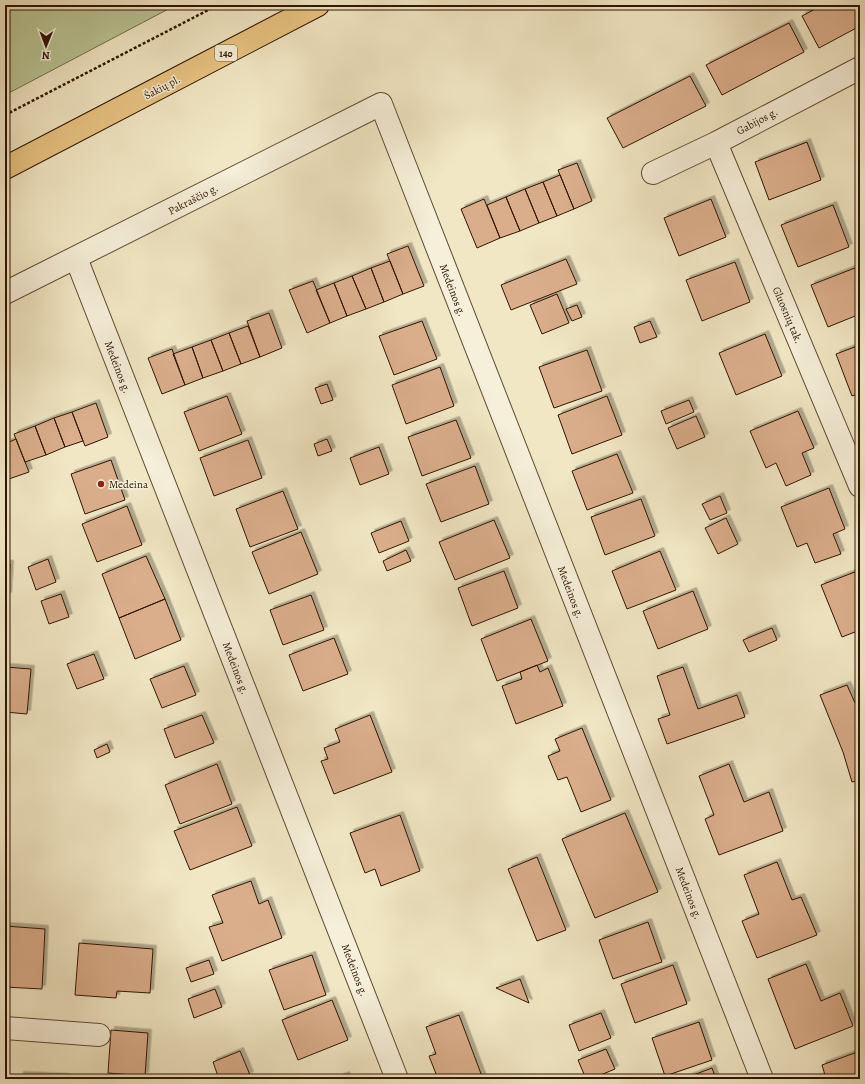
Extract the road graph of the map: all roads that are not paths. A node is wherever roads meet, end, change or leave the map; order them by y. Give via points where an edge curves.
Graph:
1 (318, 5) edge
2 (860, 68) edge
3 (381, 104) joint
4 (716, 143) junction
5 (5, 168) edge
6 (653, 173) dead end
7 (76, 258) junction
8 (5, 294) edge
9 (860, 486) edge
10 (5, 1028) edge
11 (99, 1035) dead end
12 (397, 1079) edge
13 (762, 1079) edge

1 - 5 main road, Šakių pl. / 140
2 - 4 street, Gabijos g.
3 - 7 street, Pakraščio g.
3 - 13 street, Medeinos g.
4 - 6 street, Gabijos g.
4 - 9 street, Gluosnių tak.
7 - 8 street, Pakraščio g.
7 - 12 street, Medeinos g.
10 - 11 street

